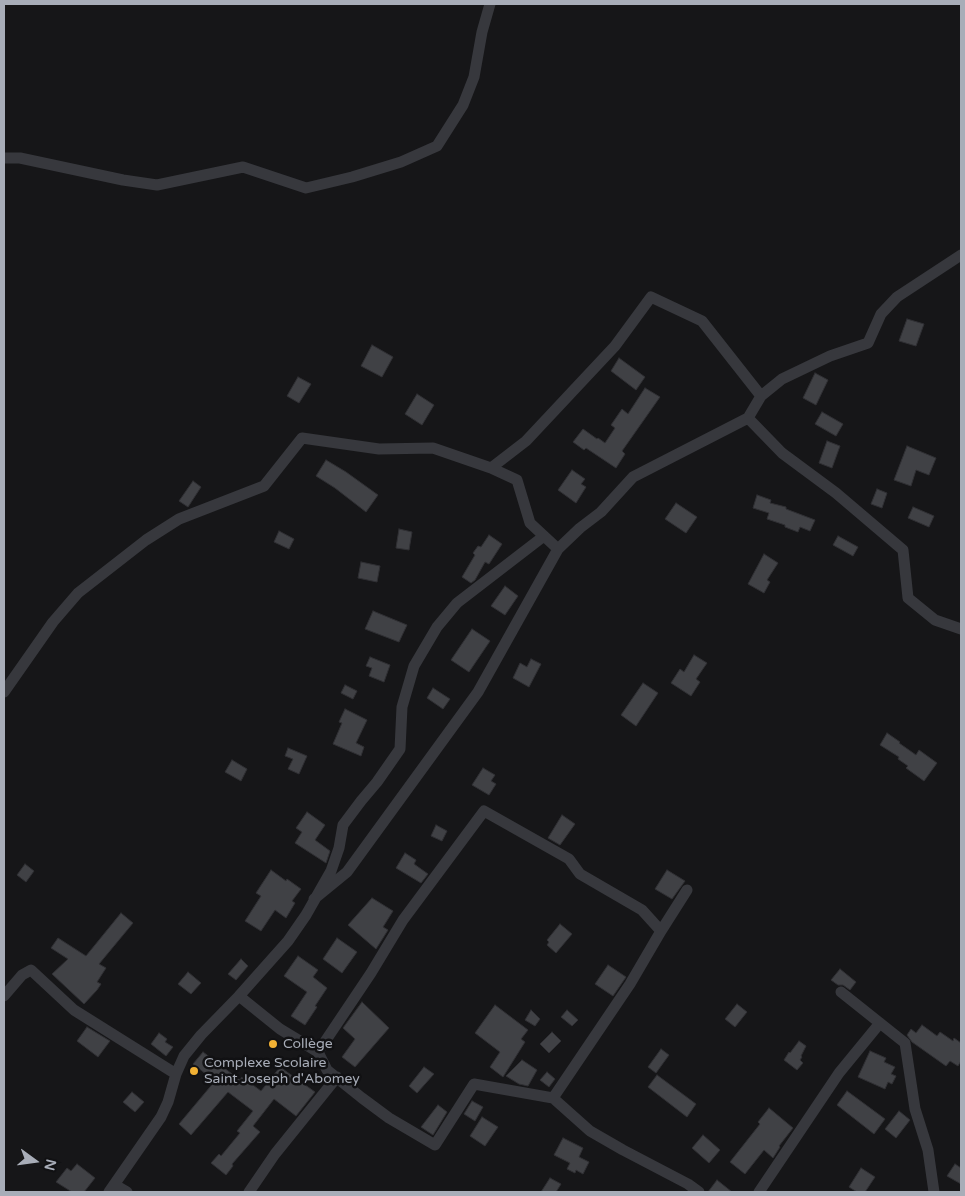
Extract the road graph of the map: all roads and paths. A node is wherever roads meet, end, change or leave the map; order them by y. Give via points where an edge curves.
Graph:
1 (490, 4) edge
2 (4, 158) edge
3 (961, 255) edge
4 (761, 396) junction
5 (748, 418) junction
6 (491, 468) junction
7 (544, 536) junction
8 (558, 549) junction
9 (961, 629) edge
10 (4, 692) edge
11 (687, 890) dead end
12 (314, 899) junction
13 (661, 931) junction
14 (840, 992) dead end
15 (4, 996) edge
16 (239, 996) junction
17 (880, 1023) junction
18 (318, 1052) junction
19 (176, 1074) junction
20 (337, 1077) junction
21 (553, 1098) junction
22 (112, 1189) edge
23 (127, 1192) edge
24 (249, 1192) edge
25 (699, 1192) edge
26 (759, 1192) edge
27 (934, 1192) edge

1 - 2 street via 474,77 463,105 436,146 401,162 306,188 243,166 157,185 20,158
3 - 4 street via 897,297 881,314 868,344 830,356 782,379
4 - 5 street
4 - 6 street via 702,321 650,297 615,346 526,442
5 - 8 street via 633,477 601,512
5 - 9 street via 782,453 836,493 902,550 908,598 935,620
6 - 7 street via 517,480 530,523
6 - 10 street via 433,448 380,449 302,438 264,486 179,519 146,540 78,594 52,622
7 - 8 street
7 - 12 street via 457,603 437,627 414,666 402,707 400,749 343,825 331,871
8 - 12 street via 478,692 347,872
11 - 13 street
12 - 16 street via 288,941
13 - 18 street via 642,910 580,874 569,859 484,811 403,920
13 - 21 street via 630,984
14 - 17 street
15 - 19 street via 22,975 31,970 74,1010
16 - 18 street via 280,1029
16 - 19 street via 184,1056
17 - 26 street via 839,1073
17 - 27 street via 905,1043 915,1109 928,1150
18 - 20 street via 327,1070
19 - 22 street via 161,1117
20 - 21 street via 389,1118 435,1145 474,1084
20 - 24 street
21 - 25 street via 590,1131
22 - 23 street

